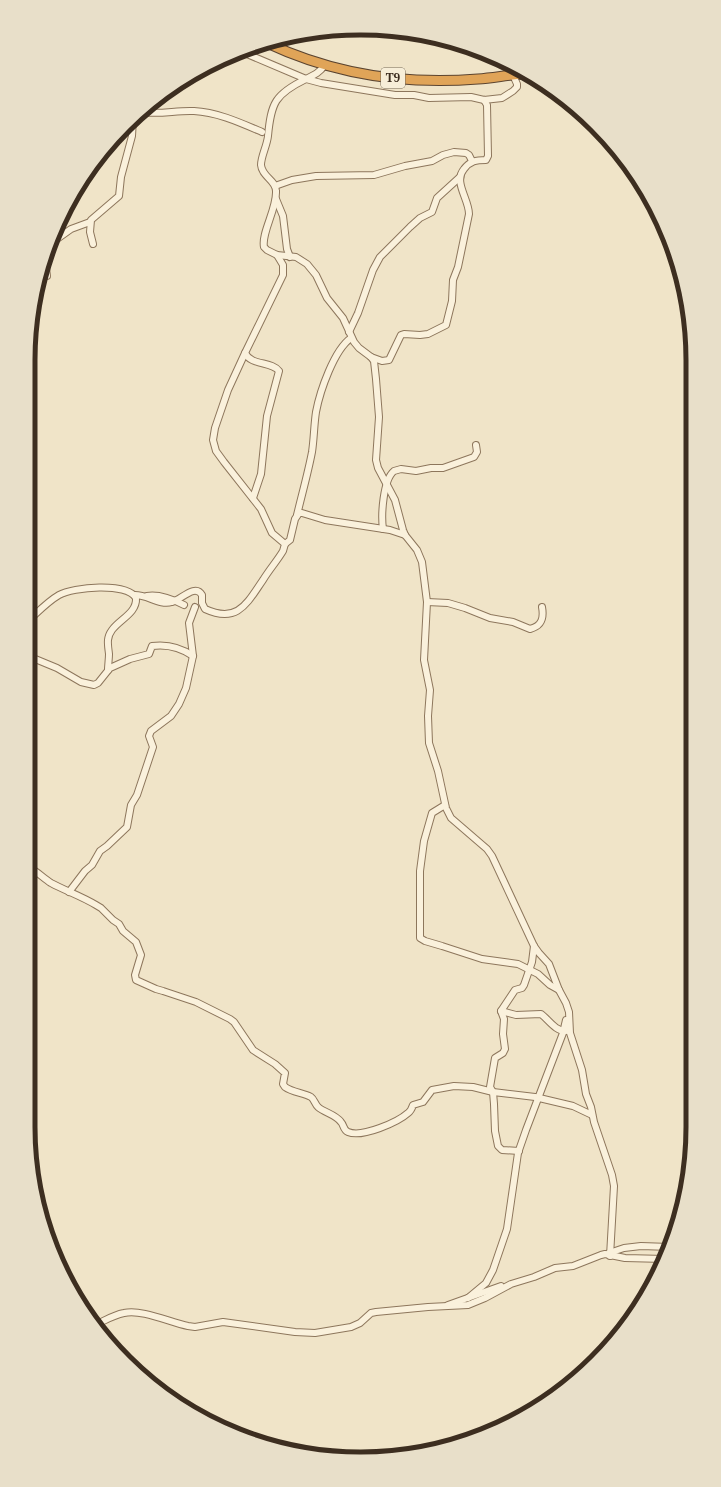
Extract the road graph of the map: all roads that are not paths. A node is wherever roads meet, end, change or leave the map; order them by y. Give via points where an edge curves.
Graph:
1 (275, 46) edge
2 (249, 55) edge
3 (325, 65) junction
4 (513, 75) joint
5 (306, 79) junction
6 (484, 100) junction
7 (150, 112) edge
8 (268, 127) junction
9 (132, 128) edge
10 (262, 132) junction
11 (264, 153) junction
12 (472, 161) junction
13 (460, 177) junction
14 (275, 186) junction
15 (276, 199) junction
16 (90, 222) junction
17 (59, 238) edge
18 (93, 244) dead end
19 (277, 255) junction
20 (290, 257) junction
21 (350, 335) junction
22 (245, 353) junction
23 (371, 357) junction
24 (476, 445) dead end
25 (387, 484) junction
26 (253, 498) junction
27 (297, 515) junction
28 (383, 529) junction
29 (405, 535) junction
30 (285, 544) junction
31 (145, 597) junction
32 (135, 599) junction
33 (175, 601) junction
34 (427, 602) junction
35 (167, 603) junction
36 (184, 604) junction
37 (195, 607) junction
38 (542, 607) dead end
39 (205, 609) junction
40 (35, 615) edge
41 (193, 656) junction
42 (35, 659) edge
43 (108, 670) junction
44 (445, 805) junction
45 (35, 870) edge
46 (69, 892) junction
47 (534, 946) junction
48 (530, 970) junction
49 (559, 990) junction
50 (501, 1011) junction
51 (567, 1031) junction
52 (492, 1092) junction
53 (538, 1097) junction
54 (592, 1115) junction
55 (519, 1151) junction
56 (662, 1247) edge
57 (609, 1254) junction
58 (657, 1259) edge
59 (511, 1284) junction
60 (468, 1298) junction
61 (439, 1307) junction
62 (100, 1322) edge

1 - 3 highway, T9
2 - 5 street
3 - 4 highway, T9 via 396,79 477,79
3 - 5 street
4 - 6 street via 517,84 513,91 502,98
5 - 6 street via 400,95 432,98 471,97
5 - 8 street via 279,97
6 - 12 street via 487,105 488,156 486,160
7 - 10 street via 200,112
8 - 10 street
8 - 11 street
9 - 16 street via 119,196
10 - 11 street
11 - 14 street via 261,166 263,173
12 - 13 street via 463,169
12 - 14 street via 466,153 454,152 432,161 374,175 316,176
13 - 21 street via 436,198 432,212 420,218 380,257
13 - 23 street via 469,214 458,268 453,280 452,301 446,325 428,334 401,335 389,360 382,361
14 - 15 street
15 - 19 street via 263,243 267,250
15 - 20 street via 283,216
16 - 17 street
16 - 18 street
19 - 20 street
19 - 22 street via 283,265 283,274
20 - 21 street via 302,260 312,270 327,298 343,318
21 - 23 street via 359,348
21 - 27 street via 337,355 320,398
22 - 26 street via 228,390 213,440 216,451
22 - 26 street via 249,358 279,371 267,416 261,474
23 - 25 street via 375,366 378,405 376,460
24 - 25 street via 477,452 474,457 443,468 416,471 397,469 390,475
25 - 28 street via 381,517
25 - 29 street via 395,500
26 - 30 street via 272,533
27 - 28 street via 302,513 325,520
27 - 30 street via 292,537
28 - 29 street
29 - 34 street via 414,544 420,556
30 - 39 street via 251,600 242,608 227,614
31 - 32 street via 139,595
31 - 33 street
31 - 35 street
32 - 40 street via 129,592 114,589 73,590 54,599
32 - 43 street via 129,614 108,636
33 - 35 street
33 - 36 street
33 - 39 street via 197,590 202,595
34 - 38 street via 457,606 530,629 541,623
34 - 44 street via 424,660 430,690 430,743
35 - 36 street
36 - 37 street
37 - 39 street
37 - 41 street via 189,624
41 - 43 street via 175,646 153,645 148,654 130,659
41 - 46 street via 186,688 174,712 170,718 150,732 153,747 137,796 131,803 127,827 100,851 92,865
42 - 43 street via 89,685 98,683
44 - 47 street via 448,814 492,856
44 - 48 street via 432,814 424,841 420,871 420,937 425,941 482,959 515,963
45 - 46 street
46 - 52 street via 101,908 136,942 141,955 136,980 196,1002 233,1020 253,1050 285,1073 284,1087 312,1098 319,1107 341,1122 348,1132 363,1133 402,1118 410,1112 413,1105 424,1101 433,1090 454,1086
47 - 48 street
47 - 49 street via 551,967
48 - 49 street
48 - 50 street via 524,986 516,989
49 - 51 street via 567,1006
50 - 51 street via 516,1015 541,1014 554,1027
50 - 52 street via 504,1020 505,1049 495,1058 490,1086
51 - 53 street
51 - 54 street via 582,1070
52 - 53 street
52 - 55 street via 498,1146 502,1150
53 - 54 street via 574,1106
53 - 55 street
54 - 57 street via 614,1181
55 - 60 street via 507,1229 502,1244 490,1277
56 - 57 street via 624,1248
57 - 58 street via 625,1258
57 - 59 street via 574,1266 554,1268
59 - 60 street via 492,1288
59 - 61 street via 468,1306
60 - 61 street
61 - 62 street via 371,1313 351,1328 315,1333 223,1322 195,1327 131,1312

